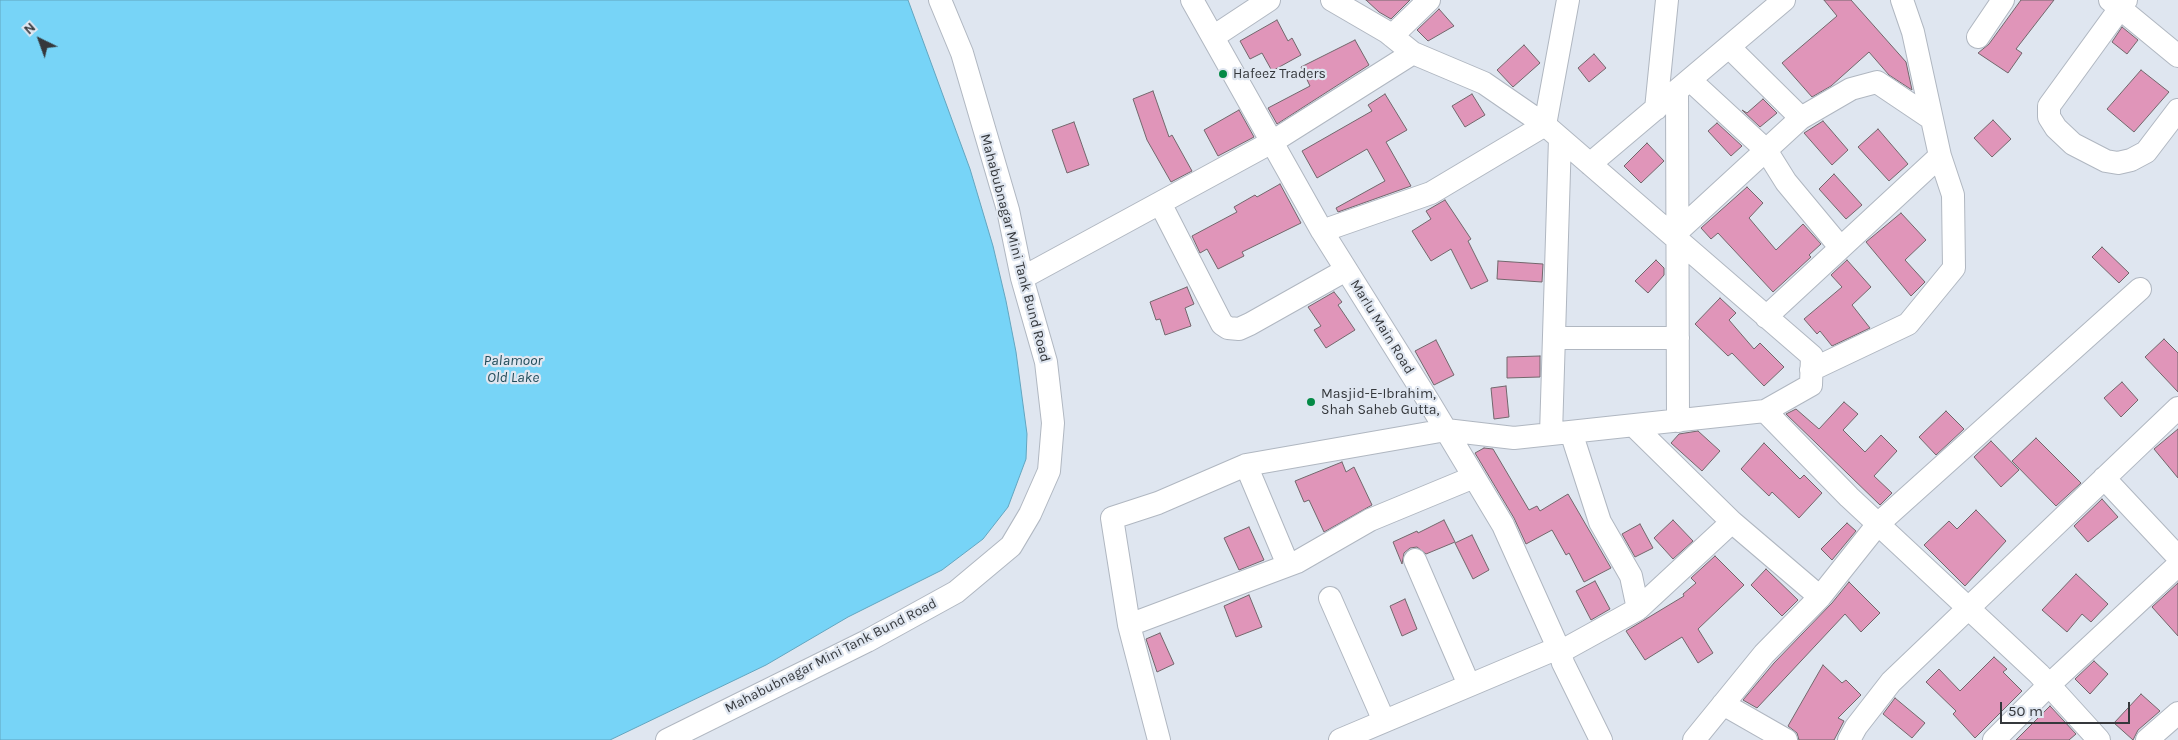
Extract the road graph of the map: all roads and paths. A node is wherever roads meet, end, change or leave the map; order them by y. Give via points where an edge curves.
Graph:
1 (940, 0) edge
2 (1192, 0) edge
3 (1270, 0) edge
4 (1332, 0) edge
5 (1429, 0) edge
6 (1568, 0) edge
7 (1667, 0) edge
8 (1784, 0) edge
9 (1902, 0) edge
10 (2003, 0) edge
11 (2119, 2) edge
12 (1392, 36) junction
13 (1213, 37) junction
14 (1978, 37) dead end
15 (1730, 47) junction
16 (1413, 53) junction
17 (2178, 56) edge
18 (1683, 86) junction
19 (1656, 109) junction
20 (2178, 110) edge
21 (1801, 118) junction
22 (1932, 119) junction
23 (1552, 131) junction
24 (1272, 142) junction
25 (1766, 150) junction
26 (1940, 156) junction
27 (1590, 164) junction
28 (1160, 203) junction
29 (1322, 231) junction
30 (1677, 236) junction
31 (1840, 247) junction
32 (1346, 270) junction
33 (1022, 278) junction
34 (2140, 289) dead end
35 (1766, 317) junction
36 (1554, 338) junction
37 (1678, 338) junction
38 (1812, 370) junction
39 (2178, 408) edge
40 (1765, 411) junction
41 (1678, 421) junction
42 (1634, 426) junction
43 (1446, 430) junction
44 (1561, 433) junction
45 (1246, 465) junction
46 (1474, 477) junction
47 (2104, 478) junction
48 (1732, 522) junction
49 (1878, 524) junction
50 (2178, 557) edge
51 (1415, 560) dead end
52 (1288, 565) junction
53 (2178, 565) edge
54 (1820, 597) junction
55 (1330, 598) dead end
56 (1968, 607) junction
57 (1638, 609) junction
58 (1129, 625) junction
59 (1559, 650) junction
60 (1469, 685) junction
61 (2049, 685) junction
62 (1723, 704) junction
63 (2178, 713) edge
64 (1384, 721) junction
65 (666, 740) edge
66 (1160, 740) edge
67 (1340, 740) edge
68 (1601, 740) edge
69 (1694, 740) edge
70 (1786, 740) edge
71 (1849, 740) edge
72 (1994, 740) edge
73 (2099, 740) edge
74 (2147, 740) edge

1 - 33 street, Mahabubnagar Mini Tank Bund Road via 962,53 1008,210
2 - 13 street, Marlu Main Road
3 - 13 street
4 - 12 street
5 - 12 street
6 - 23 street
7 - 19 street
8 - 15 street
9 - 22 street via 1913,32
10 - 14 street
11 - 17 street
11 - 20 street via 2049,106 2049,117 2073,144 2106,161 2118,163 2146,152
12 - 16 street
13 - 24 street, Marlu Main Road
15 - 18 street
15 - 21 street
16 - 23 street via 1484,82
16 - 24 street
18 - 19 street
18 - 25 street
18 - 30 street
19 - 27 street
21 - 22 street via 1851,89 1877,82
21 - 25 street
22 - 26 street
23 - 27 street
23 - 29 street via 1431,193
23 - 36 street
24 - 28 street
24 - 29 street, Marlu Main Road
25 - 30 street
25 - 31 street via 1786,182
26 - 31 street
26 - 38 street via 1953,195 1954,268 1908,324
27 - 30 street
28 - 32 street via 1222,324 1228,328 1239,329 1250,324
28 - 33 street
29 - 32 street, Marlu Main Road
30 - 35 street
30 - 37 street
31 - 35 street
32 - 43 street, Marlu Main Road
33 - 65 street, Mahabubnagar Mini Tank Bund Road via 1046,362 1053,423 1050,471 1011,546 956,592 867,641
34 - 49 street
35 - 38 street via 1812,356
36 - 37 street
36 - 44 street
37 - 41 street
38 - 40 street via 1810,385
39 - 47 street
40 - 41 street
40 - 49 street
41 - 42 street
42 - 44 street
42 - 48 street
43 - 44 street via 1514,438
43 - 45 street
43 - 46 street, Marlu Main Road
44 - 57 street via 1600,522 1631,576
45 - 52 street
45 - 58 street via 1158,503 1112,518
46 - 52 street via 1370,520
46 - 59 street, Marlu Main Road via 1503,525
47 - 50 street
47 - 56 street
48 - 54 street
48 - 57 street
49 - 54 street
49 - 56 street
51 - 60 street
52 - 58 street
53 - 61 street
54 - 62 street via 1764,654
55 - 64 street
56 - 61 street
56 - 71 street via 1891,682
57 - 59 street
58 - 66 street
59 - 60 street
59 - 68 street, Marlu Main Road
60 - 64 street
61 - 72 street
61 - 73 street
62 - 69 street
62 - 70 street
63 - 74 street
64 - 67 street

